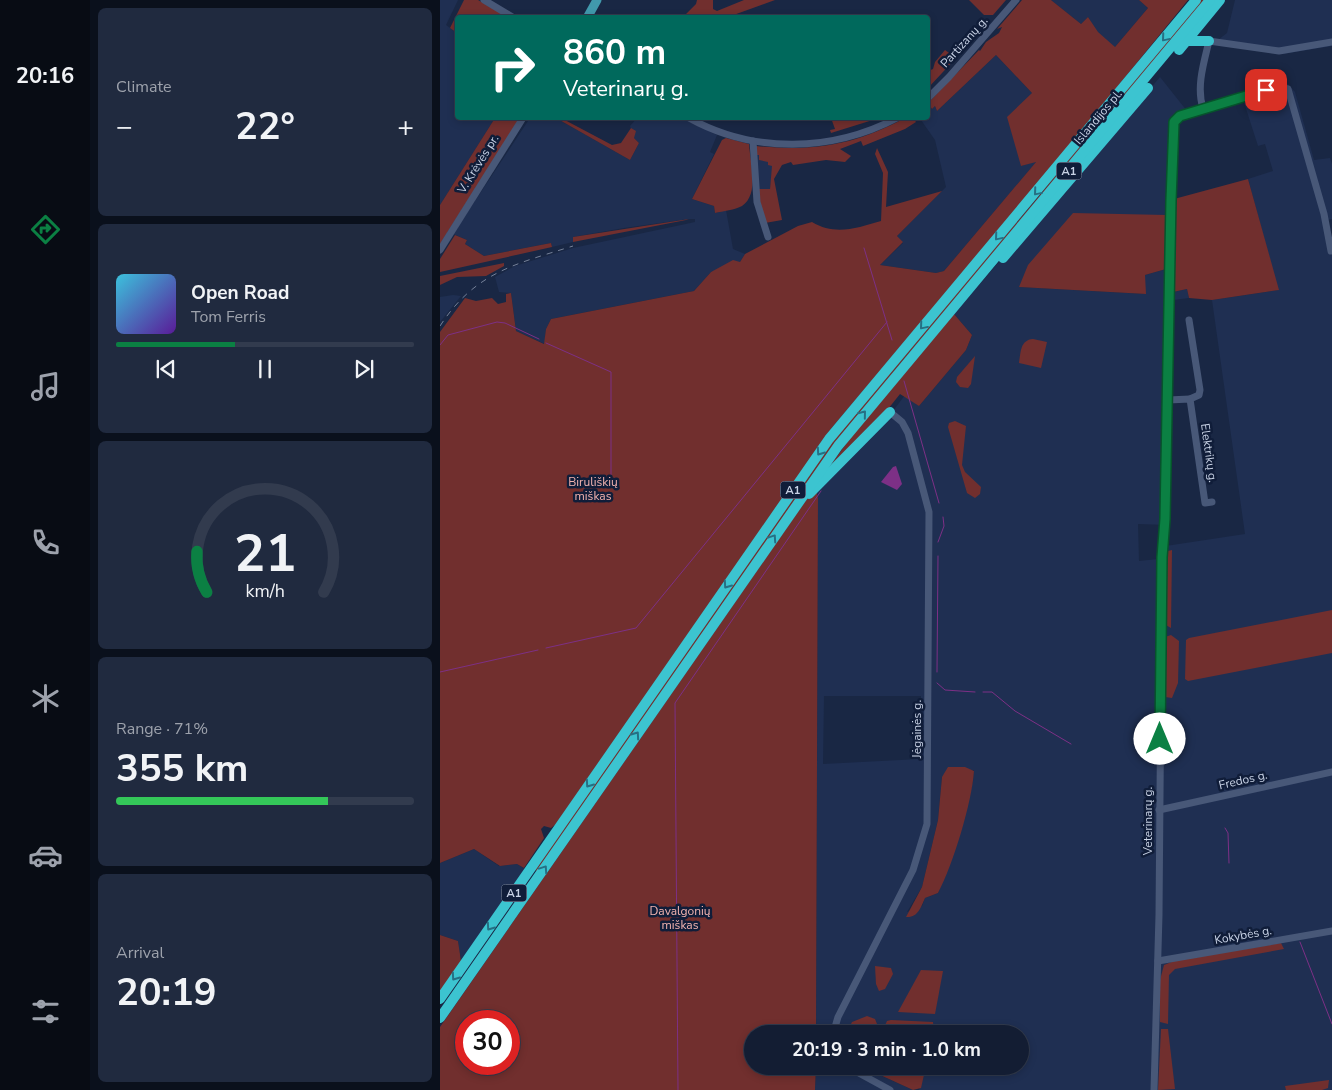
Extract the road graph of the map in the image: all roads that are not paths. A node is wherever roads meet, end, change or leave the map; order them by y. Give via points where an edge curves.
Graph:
1 (484, 0) edge
2 (597, 0) edge
3 (1016, 0) edge
4 (1196, 0) edge
5 (1210, 0) edge
6 (1220, 0) edge
7 (509, 15) edge
8 (589, 15) edge
9 (1202, 22) junction
10 (1186, 41) junction
11 (1208, 41) junction
12 (1332, 42) edge
13 (930, 96) edge
14 (1203, 108) junction
15 (522, 120) edge
16 (693, 120) edge
17 (892, 120) edge
18 (753, 141) junction
19 (768, 237) dead end
20 (440, 250) edge
21 (1331, 251) edge
22 (958, 302) junction
23 (1189, 320) dead end
24 (1168, 400) junction
25 (1190, 400) junction
26 (890, 412) joint
27 (1212, 502) dead end
28 (792, 510) junction
29 (1332, 772) edge
30 (1159, 810) junction
31 (1332, 931) edge
32 (1158, 961) junction
33 (440, 999) edge
34 (440, 1018) edge
35 (836, 1025) edge
36 (862, 1075) edge
37 (890, 1090) edge
38 (1154, 1090) edge

1 - 7 street
2 - 8 main road
3 - 13 street, Partizanų g.
4 -> 33 highway, Islandijos pl. / A1 via 829,439
5 - 22 highway, Islandijos pl. / A1
6 - 9 highway
9 - 10 highway
9 - 11 highway via 1202,34
10 - 11 highway
10 - 22 highway via 1015,246
11 - 12 street via 1279,51
11 - 14 street via 1200,92
14 - 21 street, Veterinarų g. via 1280,87 1288,89 1324,214
14 - 24 street, Veterinarų g. via 1180,116 1174,122
15 - 20 street, V. Krėvės pr.
16 - 18 street via 722,133
17 - 18 street via 832,142 792,144
18 - 19 street via 757,202
28 -> 22 highway, Islandijos pl. / A1 via 843,439
23 - 25 street via 1200,390 1199,395
24 - 25 street
24 - 30 street, Veterinarų g. via 1162,557
25 - 27 street, Elektrikų g. via 1205,503
26 - 28 highway
26 - 35 street, Jėgainės g. via 902,422 908,433 929,512 927,824 913,870
34 -> 28 highway, A1
29 - 30 street, Fredos g.
30 - 32 street, Veterinarų g.
31 - 32 street, Kokybės g.
32 - 38 street, Veterinarų g.
36 - 37 street

